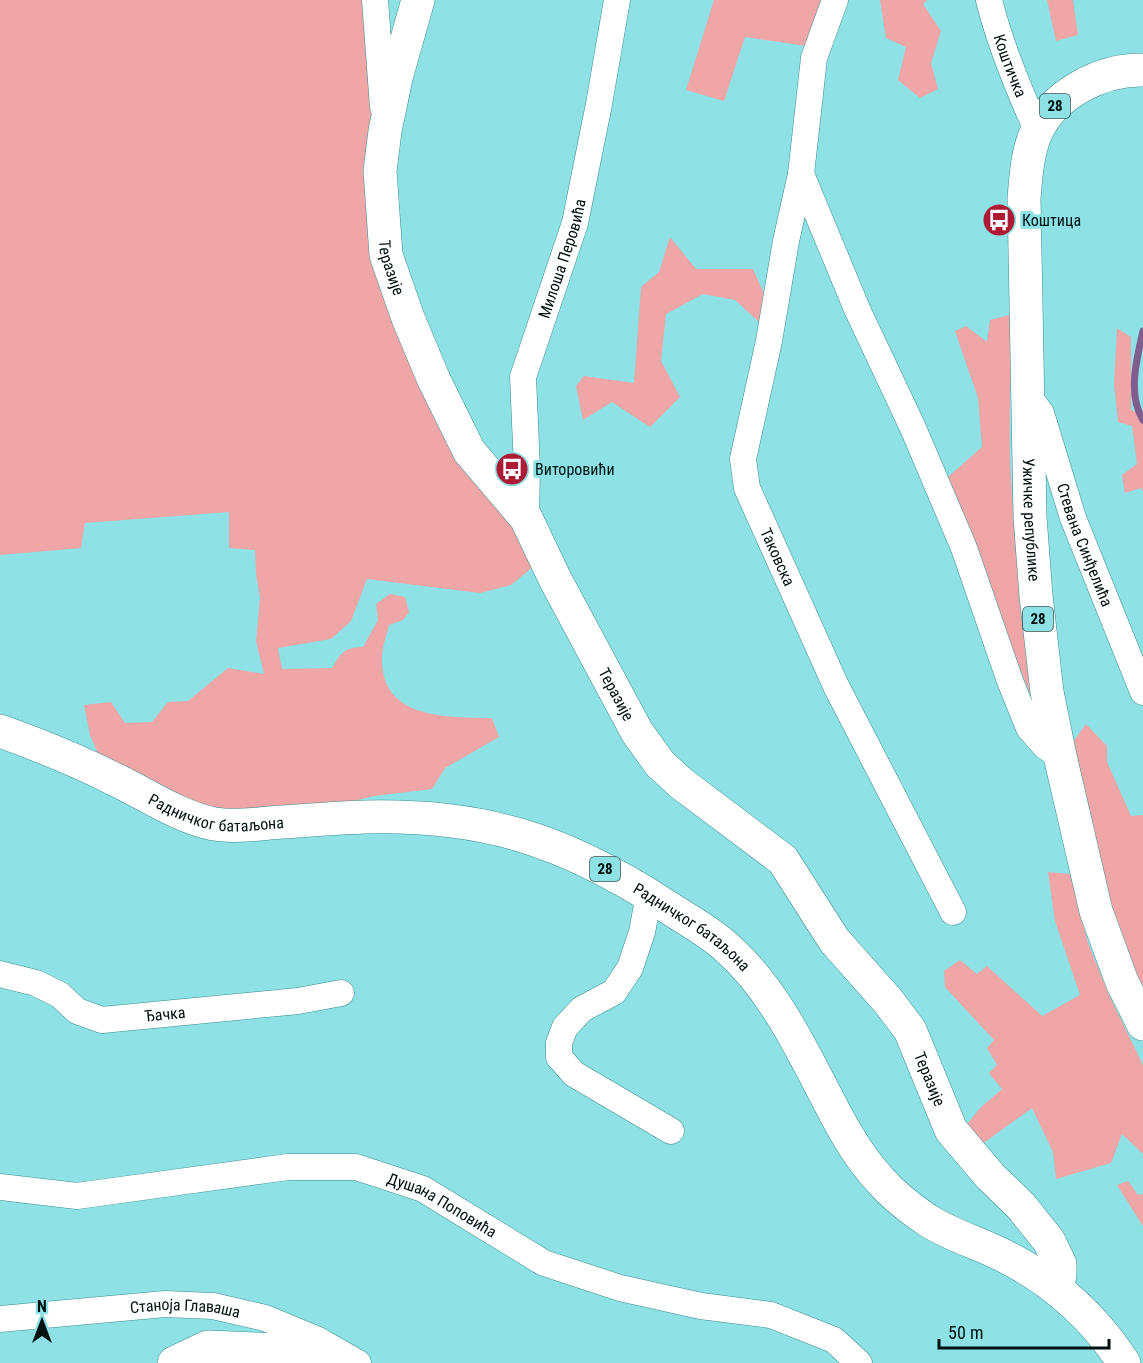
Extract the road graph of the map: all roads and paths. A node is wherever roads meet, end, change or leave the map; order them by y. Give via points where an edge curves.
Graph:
1 (375, 0) edge
2 (418, 0) edge
3 (617, 0) edge
4 (835, 0) edge
5 (989, 0) edge
6 (1143, 70) edge
7 (1037, 130) junction
8 (385, 131) junction
9 (801, 174) junction
10 (1028, 400) junction
11 (526, 518) junction
12 (1143, 692) edge
13 (0, 731) edge
14 (1060, 756) junction
15 (649, 895) junction
16 (953, 912) dead end
17 (0, 974) edge
18 (341, 993) dead end
19 (1143, 1024) edge
20 (671, 1131) dead end
21 (0, 1187) edge
22 (1057, 1288) junction
23 (0, 1319) edge
24 (174, 1363) edge
25 (332, 1363) edge
26 (358, 1363) edge
27 (859, 1363) edge
28 (1124, 1363) edge

1 - 8 street
2 - 8 main road, Теразије
3 - 11 street, Милоша Перовића via 575,223 523,377
4 - 9 street, Таковска via 814,58
5 - 7 street, Коштичка via 995,26
6 - 7 main road, Ужичке републике / 28 via 1126,69 1085,84 1058,102
7 - 10 main road, Ужичке републике / 28 via 1027,166 1024,198
8 - 11 main road, Теразије via 380,171 386,255 408,318 469,450
9 - 14 street, Таковска via 964,548 1029,728
9 - 16 street, Таковска via 743,459 747,488 836,686
10 - 12 street, Стевана Синђелића via 1041,413 1073,518
10 - 14 main road, Ужичке републике / 28 via 1036,596 1047,692
11 - 22 main road, Теразије via 637,732 660,764 682,784 783,860 834,940 910,1030 951,1130 1049,1240 1060,1264
13 - 15 main road, Радничког батаљона / 28 via 50,748 202,821 233,825 387,817 475,824 519,834 583,858
14 - 19 main road, Ужичке републике / 28 via 1096,911 1122,982
15 - 20 street, Радничког батаљона via 630,968 614,992 582,1009 565,1027 559,1057 574,1074
15 - 22 main road, Радничког батаљона / 28 via 715,938 752,974 789,1025 851,1144 880,1180 928,1221 1013,1260
17 - 18 street, Ђачка via 36,983 60,995 77,1011 102,1020 298,1001
21 - 27 street, Душана Поповића via 77,1196 288,1167 356,1167 423,1189 544,1263 620,1288 701,1306 771,1315 834,1340
22 - 28 main road, Радничког батаљона / 28
23 - 26 street, Станоја Главаша via 165,1304 213,1306 265,1318 318,1340
24 - 25 main road via 208,1347 278,1350

